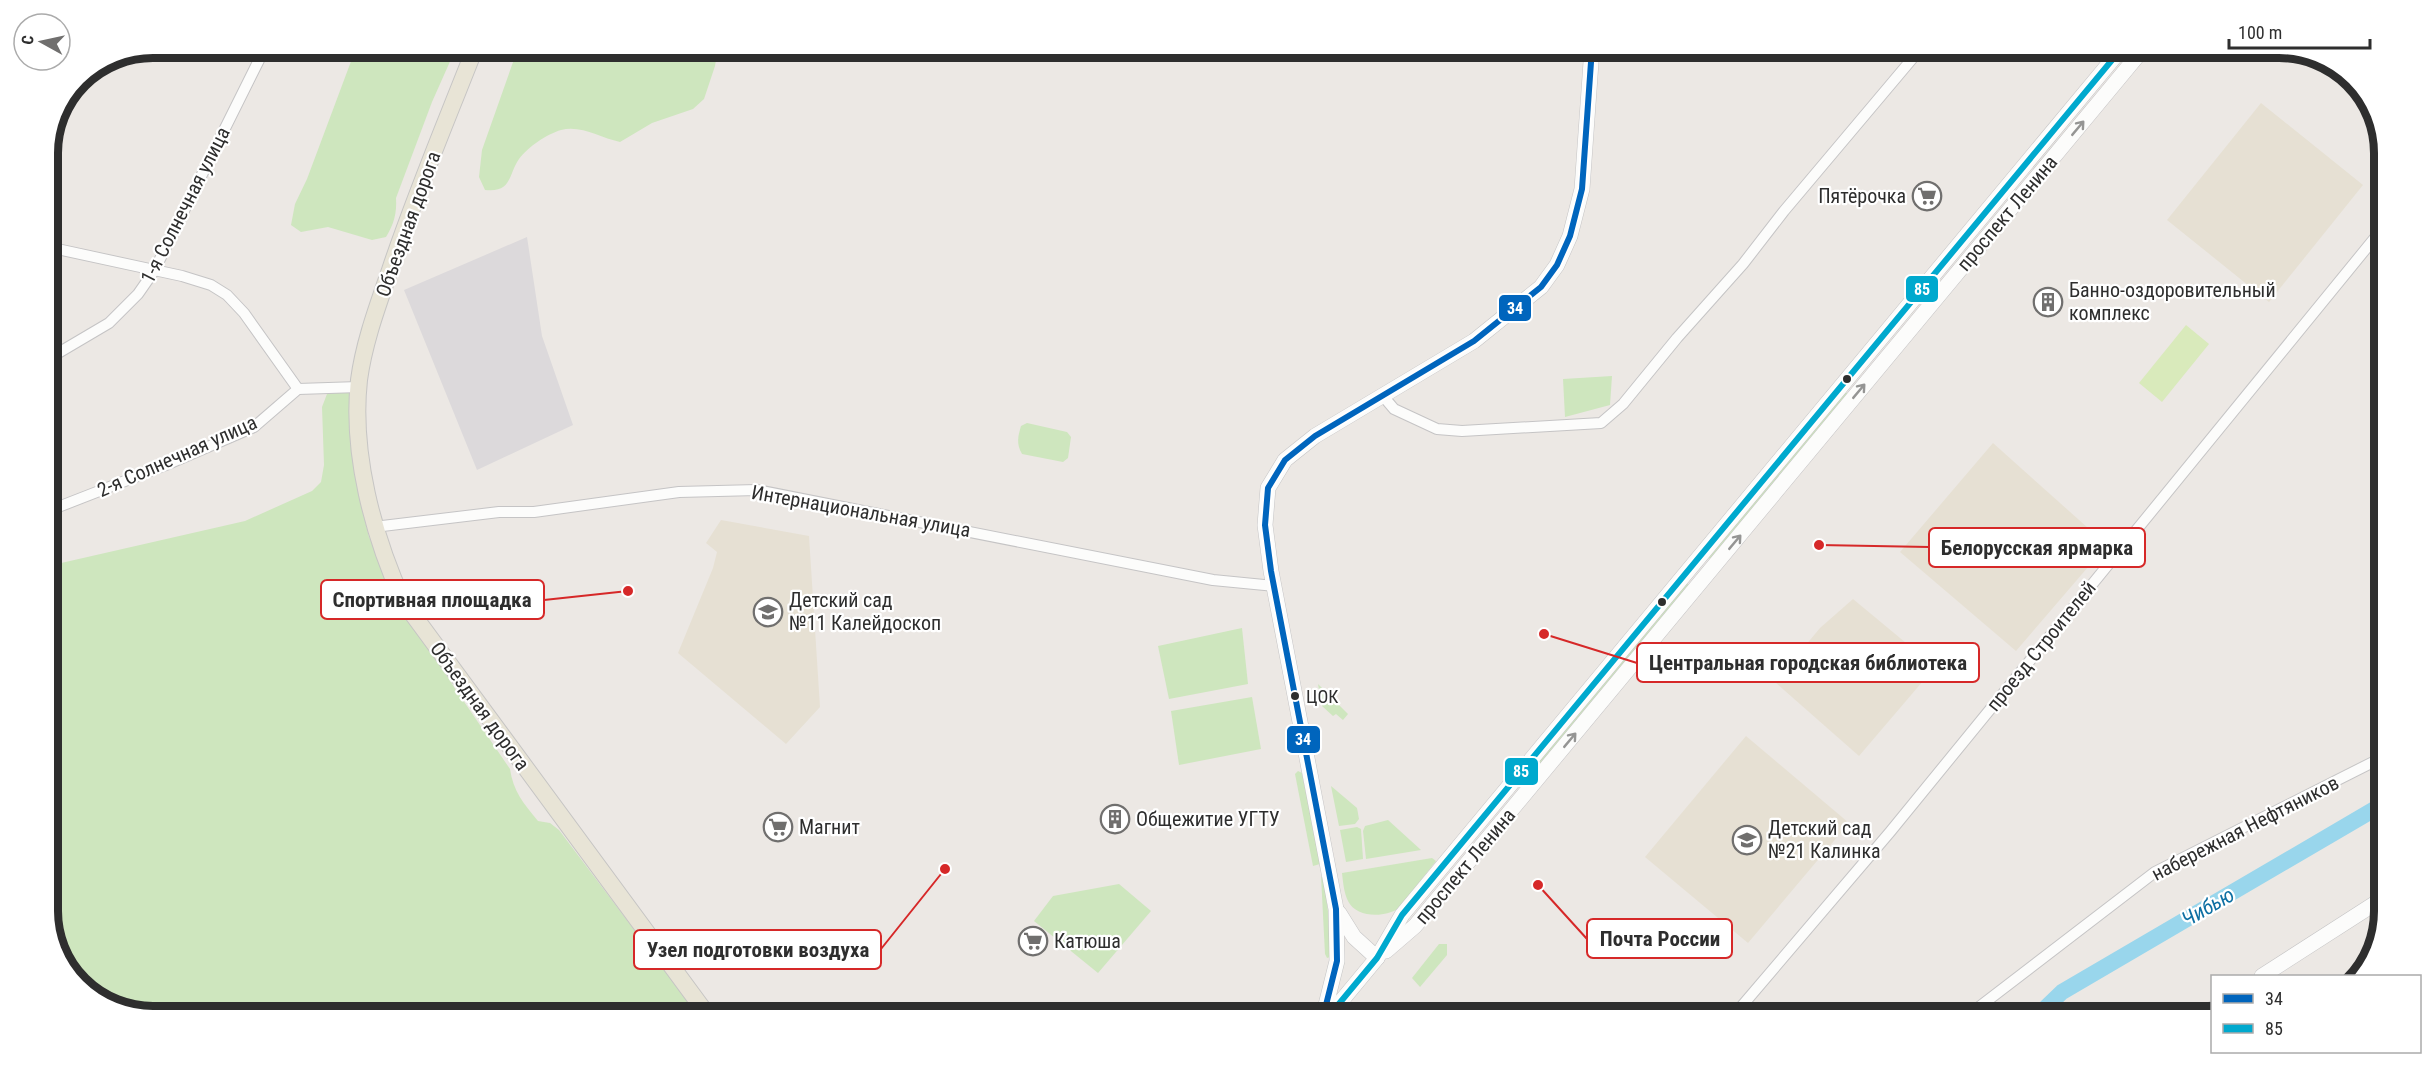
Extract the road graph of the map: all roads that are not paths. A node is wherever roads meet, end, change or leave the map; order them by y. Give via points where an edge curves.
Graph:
1 (260, 59) edge
2 (471, 59) edge
3 (1591, 59) edge
4 (1912, 59) edge
5 (2113, 59) edge
6 (2135, 59) edge
7 (2374, 239) edge
8 (59, 249) edge
9 (154, 271) junction
10 (59, 352) edge
11 (359, 387) junction
12 (298, 389) junction
13 (1383, 396) junction
14 (59, 506) edge
15 (374, 527) junction
16 (1696, 561) junction
17 (1709, 573) junction
18 (1274, 586) junction
19 (2374, 762) edge
20 (2374, 904) edge
21 (1336, 909) junction
22 (1377, 958) junction
23 (2264, 975) edge
24 (701, 1006) edge
25 (1326, 1006) edge
26 (1337, 1006) edge
27 (1742, 1006) edge
28 (1980, 1006) edge

1 - 9 street, 1-я Солнечная улица
2 - 11 main road, Объездная дорога via 393,261 363,359
3 - 13 main road via 1582,189 1570,236 1557,265 1541,288 1474,341
4 - 13 street via 1743,264 1623,404 1601,423 1437,429 1394,409
5 - 16 main road, проспект Ленина
17 -> 6 main road, проспект Ленина
7 - 27 street, проезд Строителей via 1879,845
8 - 9 street
9 - 10 street, 1-я Солнечная улица via 109,323
9 - 12 street via 201,282 227,295
11 - 12 street
11 - 15 main road, Объездная дорога via 360,448
12 - 14 street, 2-я Солнечная улица via 254,427
13 - 18 main road via 1316,436 1285,460 1268,488 1265,525
15 - 18 street, Интернациональная улица via 499,512 534,512 679,492 757,490 1213,580
15 - 24 main road, Объездная дорога via 403,601
16 - 17 main road
16 - 22 main road, проспект Ленина via 1402,915
22 -> 17 main road, проспект Ленина via 1415,926
18 - 21 main road
19 - 28 street, набережная Нефтяников via 2155,872
20 - 23 main road
21 - 22 main road via 1354,937
21 - 25 main road via 1337,961
22 - 26 main road, проспект Ленина

